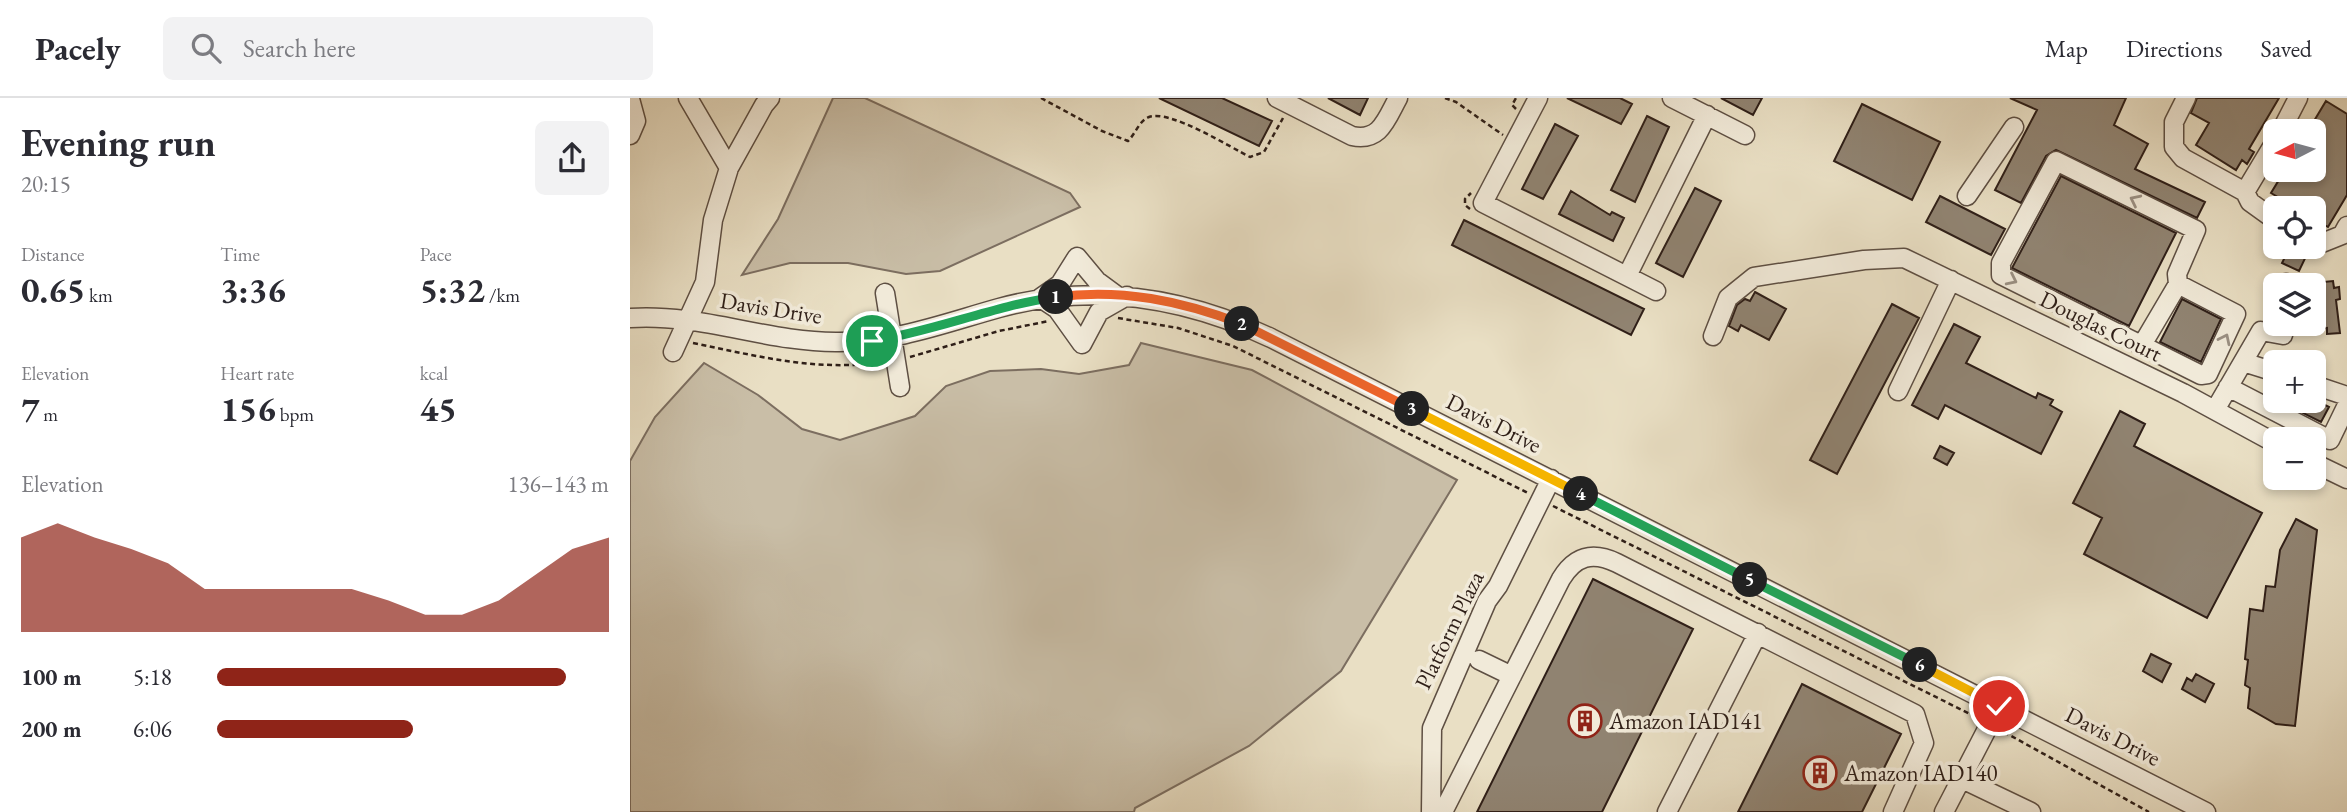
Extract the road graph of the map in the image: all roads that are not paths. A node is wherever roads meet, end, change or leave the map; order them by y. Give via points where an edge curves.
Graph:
1 (688, 98) edge
2 (770, 98) edge
3 (1398, 98) edge
4 (1538, 98) edge
5 (1672, 98) edge
6 (2186, 98) edge
7 (2298, 98) edge
8 (630, 100) edge
9 (1284, 101) edge
10 (1707, 115) junction
11 (2287, 119) edge
12 (2014, 127) dead end
13 (630, 135) edge
14 (1745, 135) dead end
15 (2263, 162) edge
16 (729, 169) junction
17 (2245, 192) junction
18 (1967, 195) dead end
19 (2263, 211) edge
20 (2347, 226) edge
21 (2326, 241) edge
22 (1627, 275) junction
23 (1951, 280) junction
24 (2178, 284) junction
25 (1656, 290) dead end
26 (885, 293) dead end
27 (1122, 295) junction
28 (1040, 299) junction
29 (2056, 301) junction
30 (630, 318) edge
31 (690, 318) junction
32 (2044, 325) junction
33 (2263, 331) edge
34 (1713, 336) dead end
35 (892, 338) junction
36 (2142, 345) junction
37 (676, 346) road end
38 (2243, 362) junction
39 (2181, 364) junction
40 (2263, 368) edge
41 (2167, 386) junction
42 (900, 387) dead end
43 (2228, 387) junction
44 (2326, 389) edge
45 (1898, 391) dead end
46 (2347, 396) edge
47 (2347, 405) edge
48 (2215, 410) junction
49 (2263, 436) edge
50 (2326, 469) edge
51 (1551, 479) junction
52 (2347, 479) edge
53 (1758, 633) junction
54 (1479, 660) dead end
55 (1512, 676) junction
56 (1999, 706) junction
57 (1962, 779) junction
58 (1431, 812) edge
59 (1444, 812) edge
60 (1667, 812) edge
61 (1893, 812) edge
62 (1944, 812) edge
63 (2031, 812) edge
64 (2206, 812) edge

1 - 16 street
2 - 16 street
3 - 9 street via 1382,128 1363,138
4 - 22 street via 1483,203
5 - 10 street
6 - 17 street via 2174,122 2174,147 2183,158
7 - 11 street
8 - 13 street via 636,121
10 - 14 street
10 - 22 street
12 - 18 street
15 - 17 street
16 - 31 street via 713,220 705,282
17 - 19 street
20 - 21 street via 2342,235
22 - 25 street
23 - 32 street, Douglas Court
23 - 34 street, Douglas Court via 1904,258 1754,276 1727,298
23 - 45 street
24 -> 29 street via 2177,275 2196,230 2056,161 2001,263 2001,275
24 - 36 street
39 -> 24 street via 2208,374 2236,314
26 - 35 street
27 - 28 street, Davis Drive
27 - 28 street via 1097,281 1077,257 1060,284
27 - 28 street via 1096,317 1082,344 1058,309
27 - 51 street, Davis Drive via 1183,304 1242,324
28 - 35 street, Davis Drive
29 - 32 street
29 - 36 street
30 - 31 street, Davis Drive
31 - 35 street, Davis Drive via 812,342
31 - 37 street
32 - 41 street, Douglas Court
33 - 38 street
35 - 42 street
36 - 39 street
38 - 40 street
38 - 43 street
39 - 41 street
41 - 48 street, Douglas Court
43 - 47 street via 2330,440
43 - 48 street
44 - 46 street
48 - 49 street, Douglas Court
50 - 52 street
51 - 56 street, Davis Drive
51 - 58 street, Platform Plaza via 1498,586 1486,601 1436,712 1430,745
53 - 55 street via 1605,557 1584,557 1568,569
53 - 60 street
53 - 61 street via 1915,714 1924,743
54 - 55 street
55 - 59 street
56 - 57 street
56 - 64 street, Davis Drive
57 - 62 street
57 - 63 street

